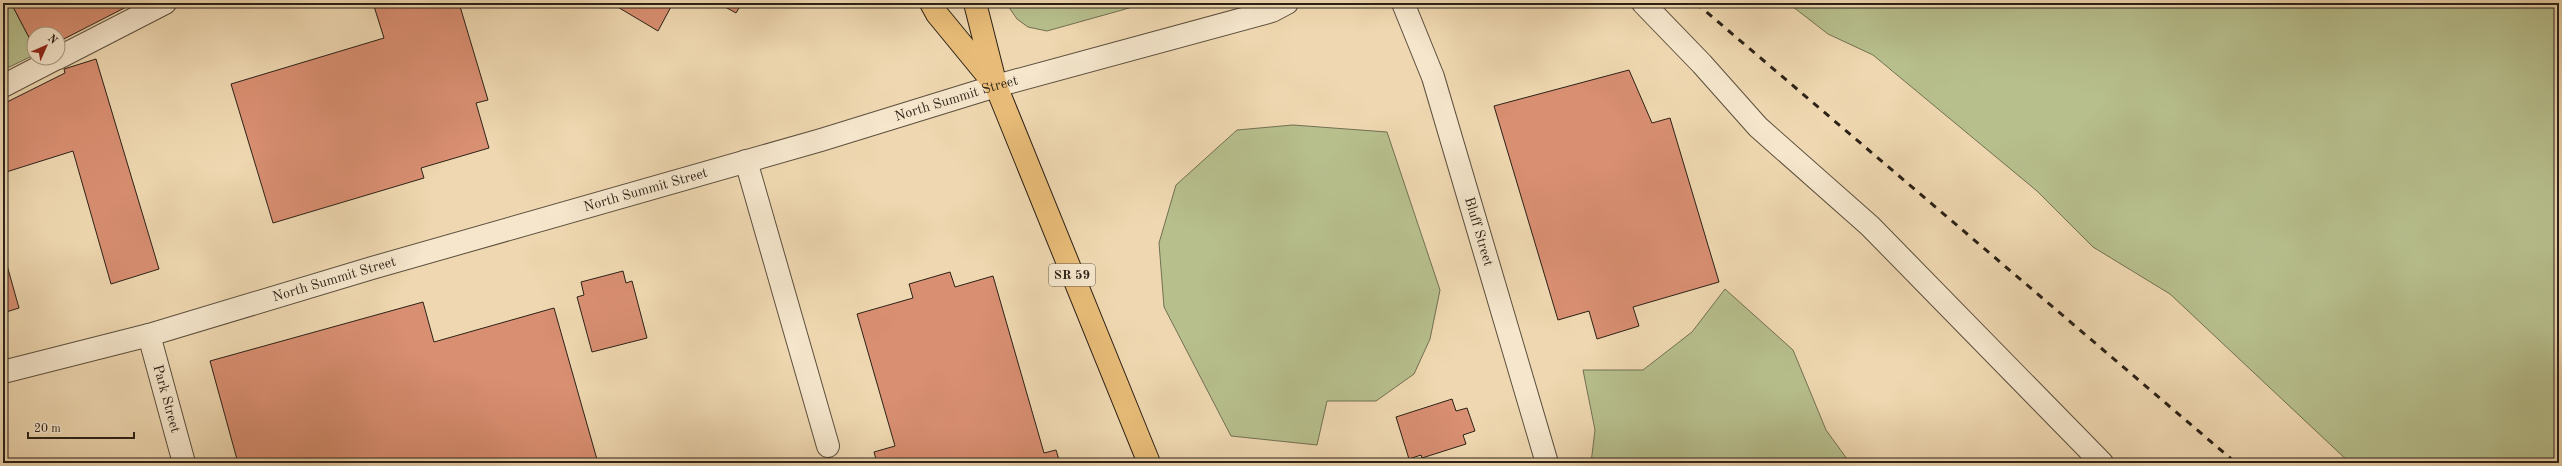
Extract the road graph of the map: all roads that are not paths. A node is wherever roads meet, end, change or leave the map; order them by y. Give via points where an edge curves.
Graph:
1 (165, 3) edge
2 (931, 3) edge
3 (975, 3) edge
4 (1287, 3) edge
5 (1403, 3) edge
6 (1643, 3) edge
7 (66, 54) edge
8 (42, 66) edge
9 (3, 86) edge
10 (996, 86) junction
11 (746, 161) junction
12 (149, 335) junction
13 (3, 372) edge
14 (828, 446) dead end
15 (184, 463) edge
16 (1149, 463) edge
17 (1547, 463) edge
18 (2102, 463) edge

1 - 7 street
2 - 10 main road, SR 59 via 937,14
3 - 10 main road, SR 59
4 - 10 street, North Summit Street via 1272,10
5 - 17 street, Bluff Street via 1434,77
6 - 18 street via 1758,127 1870,226
8 - 9 street
10 - 11 street, North Summit Street
10 - 16 main road, SR 59
11 - 12 street, North Summit Street
11 - 14 street
12 - 13 street, North Summit Street
12 - 15 street, Park Street

